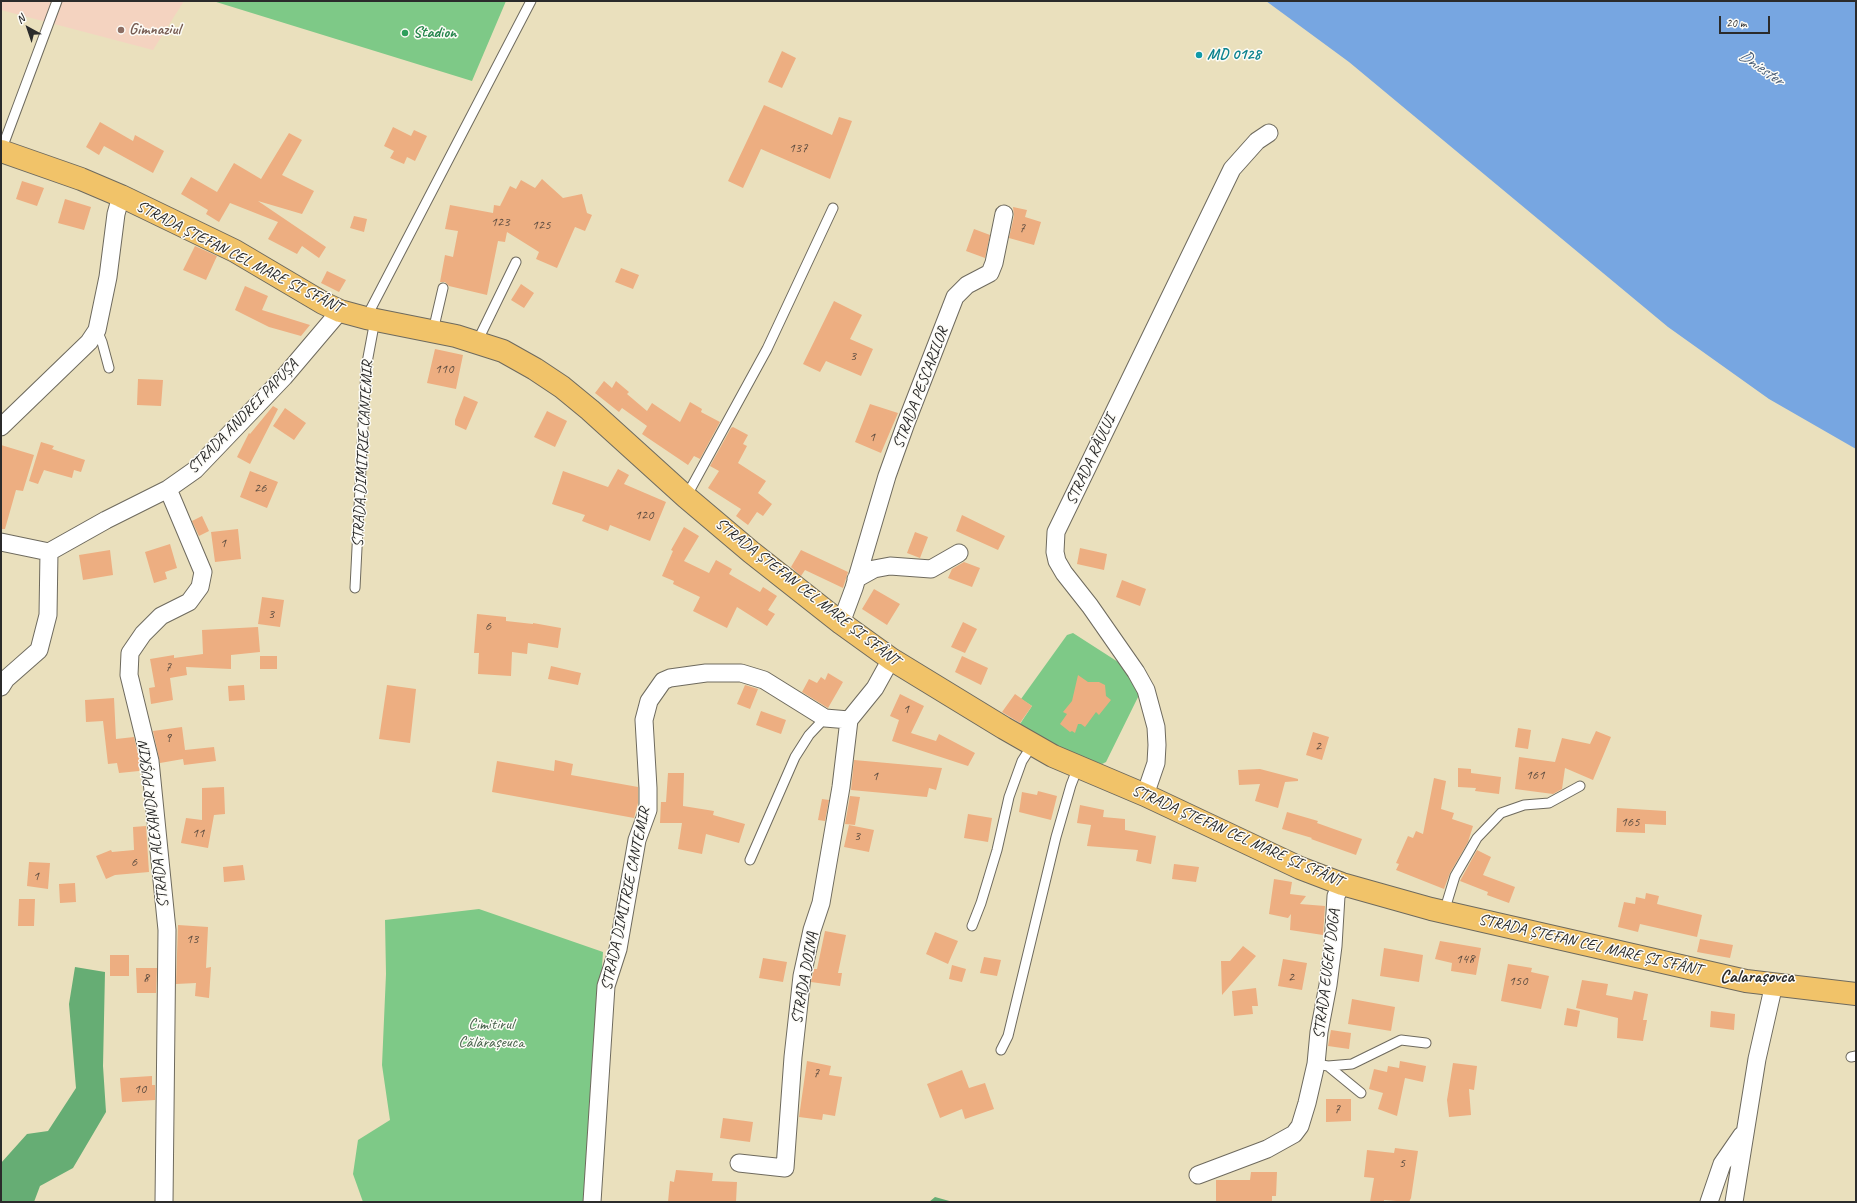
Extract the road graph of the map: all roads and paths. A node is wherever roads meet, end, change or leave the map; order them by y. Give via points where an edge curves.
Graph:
1 (57, 1) edge
2 (531, 1) edge
3 (1269, 133) dead end
4 (1, 151) edge
5 (121, 196) junction
6 (833, 208) dead end
7 (1004, 214) dead end
8 (516, 262) dead end
9 (443, 288) dead end
10 (340, 311) junction
11 (371, 319) junction
12 (97, 330) junction
13 (433, 331) junction
14 (477, 342) junction
15 (109, 368) dead end
16 (1, 427) edge
17 (168, 489) junction
18 (686, 497) junction
19 (1, 542) edge
20 (49, 552) junction
21 (959, 552) dead end
22 (856, 579) junction
23 (355, 588) dead end
24 (841, 623) junction
25 (891, 659) junction
26 (1, 687) edge
27 (825, 718) junction
28 (848, 720) junction
29 (1033, 744) junction
30 (1078, 767) junction
31 (1580, 786) dead end
32 (1145, 795) junction
33 (750, 860) dead end
34 (1342, 884) junction
35 (1444, 912) junction
36 (972, 926) dead end
37 (1774, 984) junction
38 (1856, 994) edge
39 (1426, 1043) dead end
40 (1001, 1050) dead end
41 (1322, 1065) junction
42 (1361, 1093) dead end
43 (1745, 1130) junction
44 (739, 1163) dead end
45 (1198, 1175) dead end
46 (164, 1202) edge
47 (592, 1202) edge
48 (1709, 1202) edge
49 (1734, 1202) edge

1 - 4 lane, STRADA ȘTEFAN CEL MARE ȘI SFÂNT
2 - 11 lane
3 - 32 street, STRADA RÂULUI via 1257,141 1232,169 1056,532 1057,561 1146,690 1156,727 1157,745 1156,763
4 - 5 main road, STRADA ȘTEFAN CEL MARE ȘI SFÂNT
5 - 10 main road, STRADA ȘTEFAN CEL MARE ȘI SFÂNT via 235,251
5 - 12 street
6 - 18 lane via 767,349
7 - 22 street, STRADA PESCARILOR via 990,273 961,289 955,297 887,476
8 - 14 lane
9 - 13 lane
10 - 11 main road, STRADA ȘTEFAN CEL MARE ȘI SFÂNT
10 - 17 street, STRADA ANDREI PAPUȘA via 284,377 196,470
11 - 13 main road, STRADA ȘTEFAN CEL MARE ȘI SFÂNT
11 - 23 lane, STRADA DIMITRIE CANTEMIR via 366,368
12 - 15 lane
12 - 16 street via 89,342
13 - 14 main road, STRADA ȘTEFAN CEL MARE ȘI SFÂNT
14 - 18 main road, STRADA ȘTEFAN CEL MARE ȘI SFÂNT via 503,351 562,387
17 - 20 street, STRADA ANDREI PAPUȘA
17 - 46 street, STRADA ALEXANDR PUȘKIN via 203,572 200,587 189,602 161,616 143,634 130,653 129,675 150,761 166,930
18 - 24 main road, STRADA ȘTEFAN CEL MARE ȘI SFÂNT
19 - 20 street
20 - 26 street via 48,615 39,650
21 - 22 street via 931,569 890,566 874,569
22 - 24 street, STRADA PESCARILOR
24 - 25 main road, STRADA ȘTEFAN CEL MARE ȘI SFÂNT
25 - 28 street via 875,688
25 - 29 main road, STRADA ȘTEFAN CEL MARE ȘI SFÂNT
27 - 28 street, STRADA DIMITRIE CANTEMIR
27 - 33 lane via 809,735 795,757
27 - 47 street, STRADA DIMITRIE CANTEMIR via 764,680 742,673 706,672 670,678 663,681 649,701 644,720 648,810 637,840 618,949 606,986
28 - 44 street, STRADA DOINA via 841,787 821,903 802,976 785,1168
29 - 30 main road, STRADA ȘTEFAN CEL MARE ȘI SFÂNT
29 - 36 lane via 1022,760 1009,797 982,903
30 - 32 main road, STRADA ȘTEFAN CEL MARE ȘI SFÂNT
30 - 40 lane via 1056,837 1010,1028
31 - 35 lane via 1549,803 1524,805 1501,813 1477,838 1455,876
32 - 34 main road, STRADA ȘTEFAN CEL MARE ȘI SFÂNT via 1300,868
34 - 35 main road, STRADA ȘTEFAN CEL MARE ȘI SFÂNT
34 - 41 street, STRADA EUGEN DOGA via 1336,896 1328,985 1318,1032
35 - 37 main road, STRADA ȘTEFAN CEL MARE ȘI SFÂNT via 1746,980
37 - 38 main road, STRADA ȘTEFAN CEL MARE ȘI SFÂNT
37 - 43 street via 1757,1059
39 - 41 lane via 1401,1040 1352,1064
41 - 42 lane
41 - 45 street, STRADA EUGEN DOGA via 1300,1126 1294,1134 1267,1149
43 - 48 street via 1722,1164
43 - 49 street

